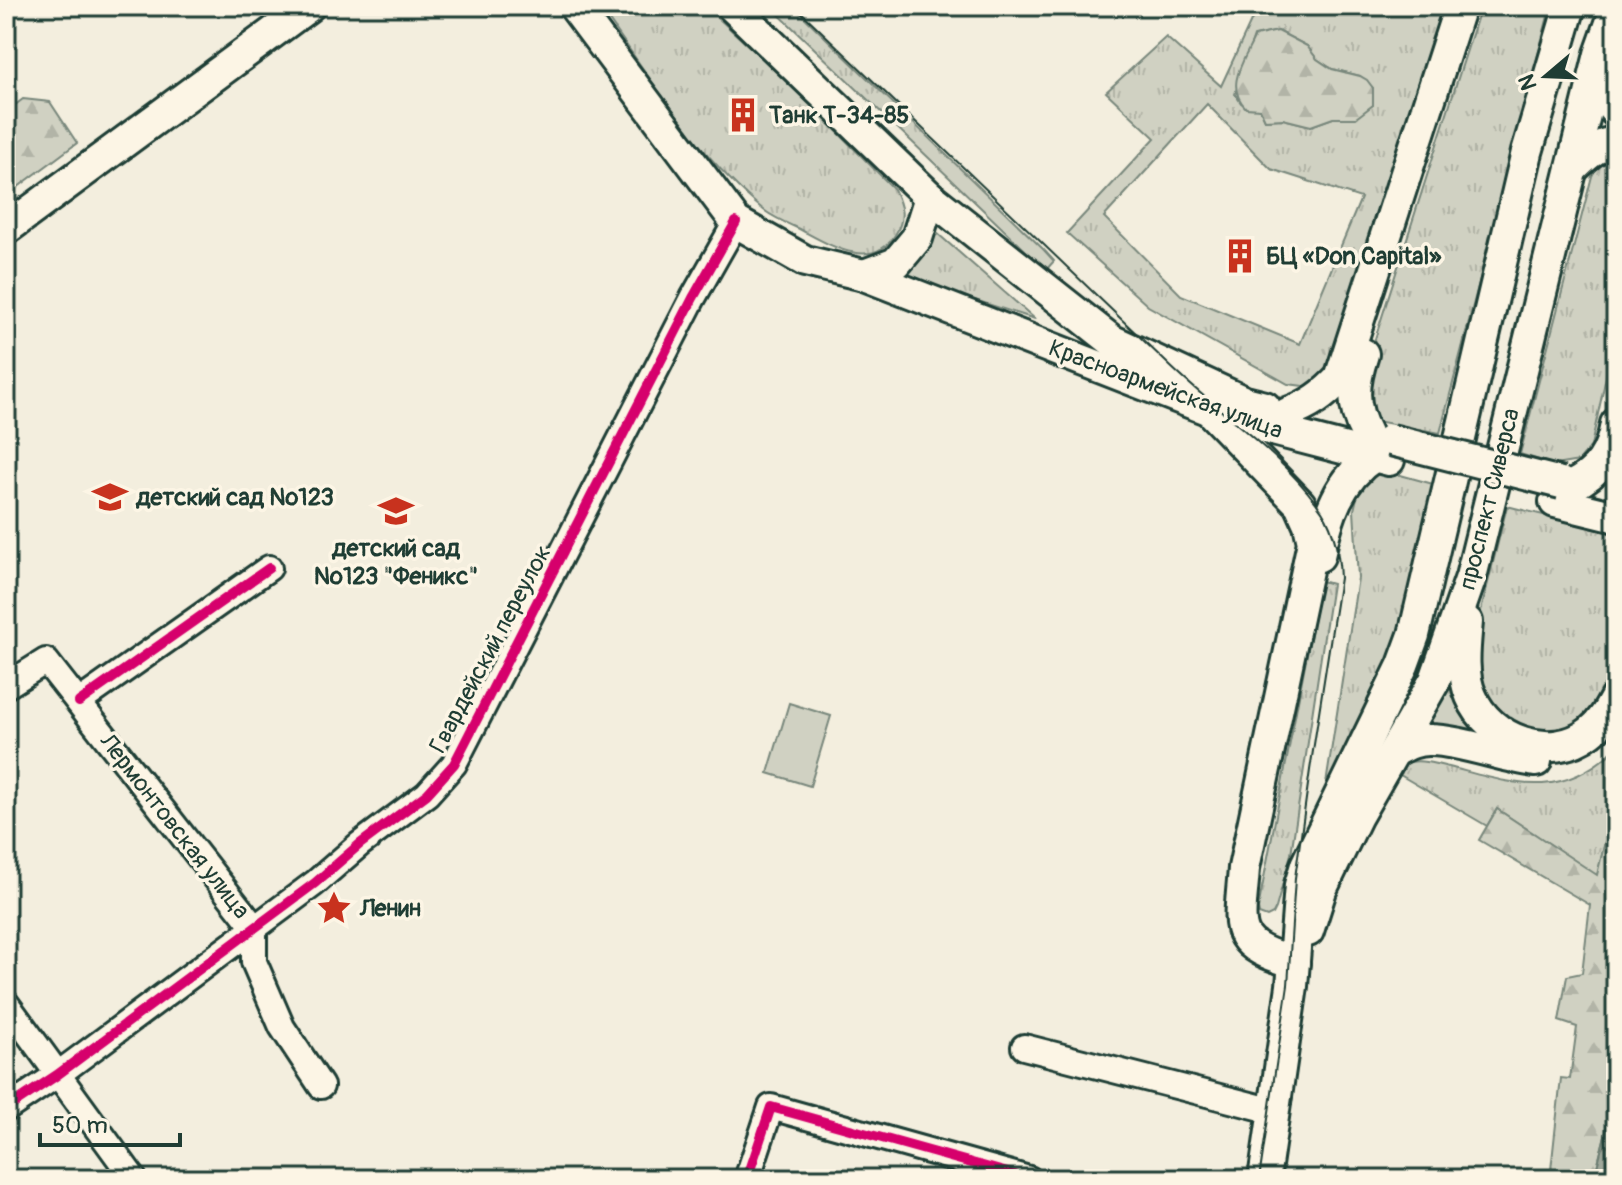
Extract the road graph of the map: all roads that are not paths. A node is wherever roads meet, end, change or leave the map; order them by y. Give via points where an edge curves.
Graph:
1 (309, 6) edge
2 (574, 6) edge
3 (732, 6) edge
4 (1460, 6) edge
5 (1470, 6) edge
6 (1553, 6) edge
7 (1570, 6) edge
8 (1616, 9) edge
9 (1556, 49) junction
10 (1600, 54) junction
11 (1616, 112) edge
12 (1616, 142) edge
13 (1572, 169) junction
14 (930, 197) junction
15 (736, 222) junction
16 (6, 229) edge
17 (864, 275) junction
18 (1208, 409) junction
19 (1288, 413) junction
20 (1616, 424) edge
21 (1380, 447) junction
22 (1563, 490) junction
23 (1616, 496) edge
24 (1616, 517) edge
25 (269, 568) dead end
26 (1471, 577) junction
27 (6, 686) edge
28 (1616, 697) edge
29 (79, 702) junction
30 (1616, 724) edge
31 (1395, 751) junction
32 (1242, 893) junction
33 (254, 927) junction
34 (1294, 962) junction
35 (6, 1003) edge
36 (1024, 1047) dead end
37 (57, 1075) junction
38 (321, 1086) dead end
39 (6, 1109) edge
40 (1274, 1111) junction
41 (134, 1179) edge
42 (747, 1179) edge
43 (1029, 1179) edge
44 (1264, 1179) edge

1 - 16 main road
2 - 15 main road
3 - 14 main road, Красноармейская улица
4 - 19 main road via 1340,378 1308,406
5 - 21 main road via 1356,377 1357,416
6 - 9 main road
7 - 9 main road, проспект Сиверса
8 - 10 main road, проспект Сиверса
9 - 34 main road, проспект Сиверса via 1414,635 1306,865
10 - 11 main road via 1603,91
10 - 13 main road, проспект Сиверса
12 - 13 main road via 1592,151
13 - 26 main road, проспект Сиверса
14 - 17 main road via 917,238 896,263
14 - 19 main road, Красноармейская улица via 1111,340 1245,402
15 - 17 main road, Красноармейская улица via 805,261
15 - 33 street, Гвардейский переулок via 454,764 427,794
17 - 18 main road, Красноармейская улица
18 - 21 main road, Красноармейская улица via 1238,421
18 - 32 main road via 1300,504 1313,542
19 - 21 main road, Красноармейская улица
20 - 22 main road via 1604,461
21 - 22 main road, Красноармейская улица
21 - 32 main road via 1345,483 1327,522 1252,869
22 - 23 main road, Красноармейская улица
22 - 24 main road, Красноармейская улица
25 - 29 street
26 - 28 main road via 1464,661 1470,695 1499,733 1516,741 1563,745 1589,733
26 - 31 main road, проспект Сиверса via 1435,680
27 - 29 street, Лермонтовская улица via 46,661
29 - 33 street, Лермонтовская улица
30 - 31 main road via 1587,750 1547,762 1430,740
31 - 34 main road, проспект Сиверса via 1333,864
32 - 34 main road via 1240,920 1246,939 1263,953
33 - 37 street, Гвардейский переулок
33 - 38 street, Лермонтовская улица via 254,962 282,1027
34 - 40 main road, проспект Сиверса
35 - 37 street
36 - 40 street
37 - 39 street, Гвардейский переулок
37 - 41 street
40 - 44 main road, проспект Сиверса
42 - 43 street via 771,1107

